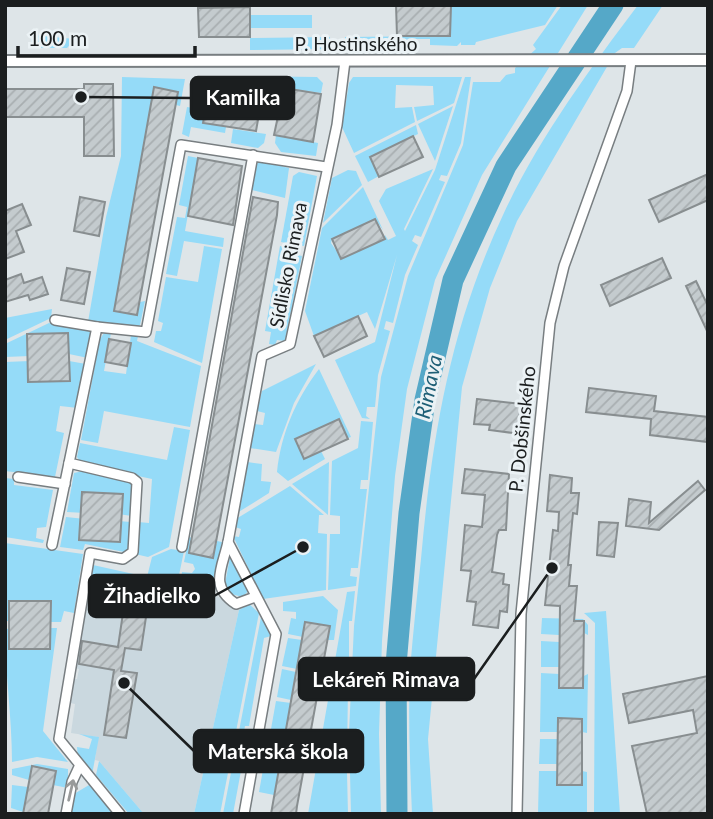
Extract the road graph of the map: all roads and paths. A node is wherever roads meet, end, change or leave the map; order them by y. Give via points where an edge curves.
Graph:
1 (708, 60) edge
2 (5, 61) edge
3 (345, 61) junction
4 (626, 61) junction
5 (253, 155) junction
6 (326, 167) junction
7 (55, 320) dead end
8 (97, 327) junction
9 (69, 463) junction
10 (18, 478) dead end
11 (65, 484) junction
12 (228, 542) junction
13 (52, 545) dead end
14 (183, 547) dead end
15 (255, 597) junction
16 (79, 767) junction
17 (66, 814) edge
18 (120, 814) edge
19 (244, 814) edge
20 (517, 814) edge

1 - 4 street, P. Hostinského
2 - 3 street, P. Hostinského
3 - 4 street, P. Hostinského
3 - 6 street, Sídlisko Rimava
4 - 20 street, P. Dobšinského via 627,91 564,266 550,323 521,615
5 - 6 street
5 - 8 street via 181,145 146,332
5 - 14 street
6 - 12 street, Sídlisko Rimava via 290,344 262,356
7 - 8 street
8 - 9 street
9 - 11 street
9 - 16 street via 132,478 138,486 133,552 123,559 90,553 59,739
10 - 11 street
11 - 13 street
12 - 15 street
12 - 15 street, Sídlisko Rimava via 218,584 222,595 236,604
15 - 19 street via 276,634
17 -> 16 street
16 - 18 street

